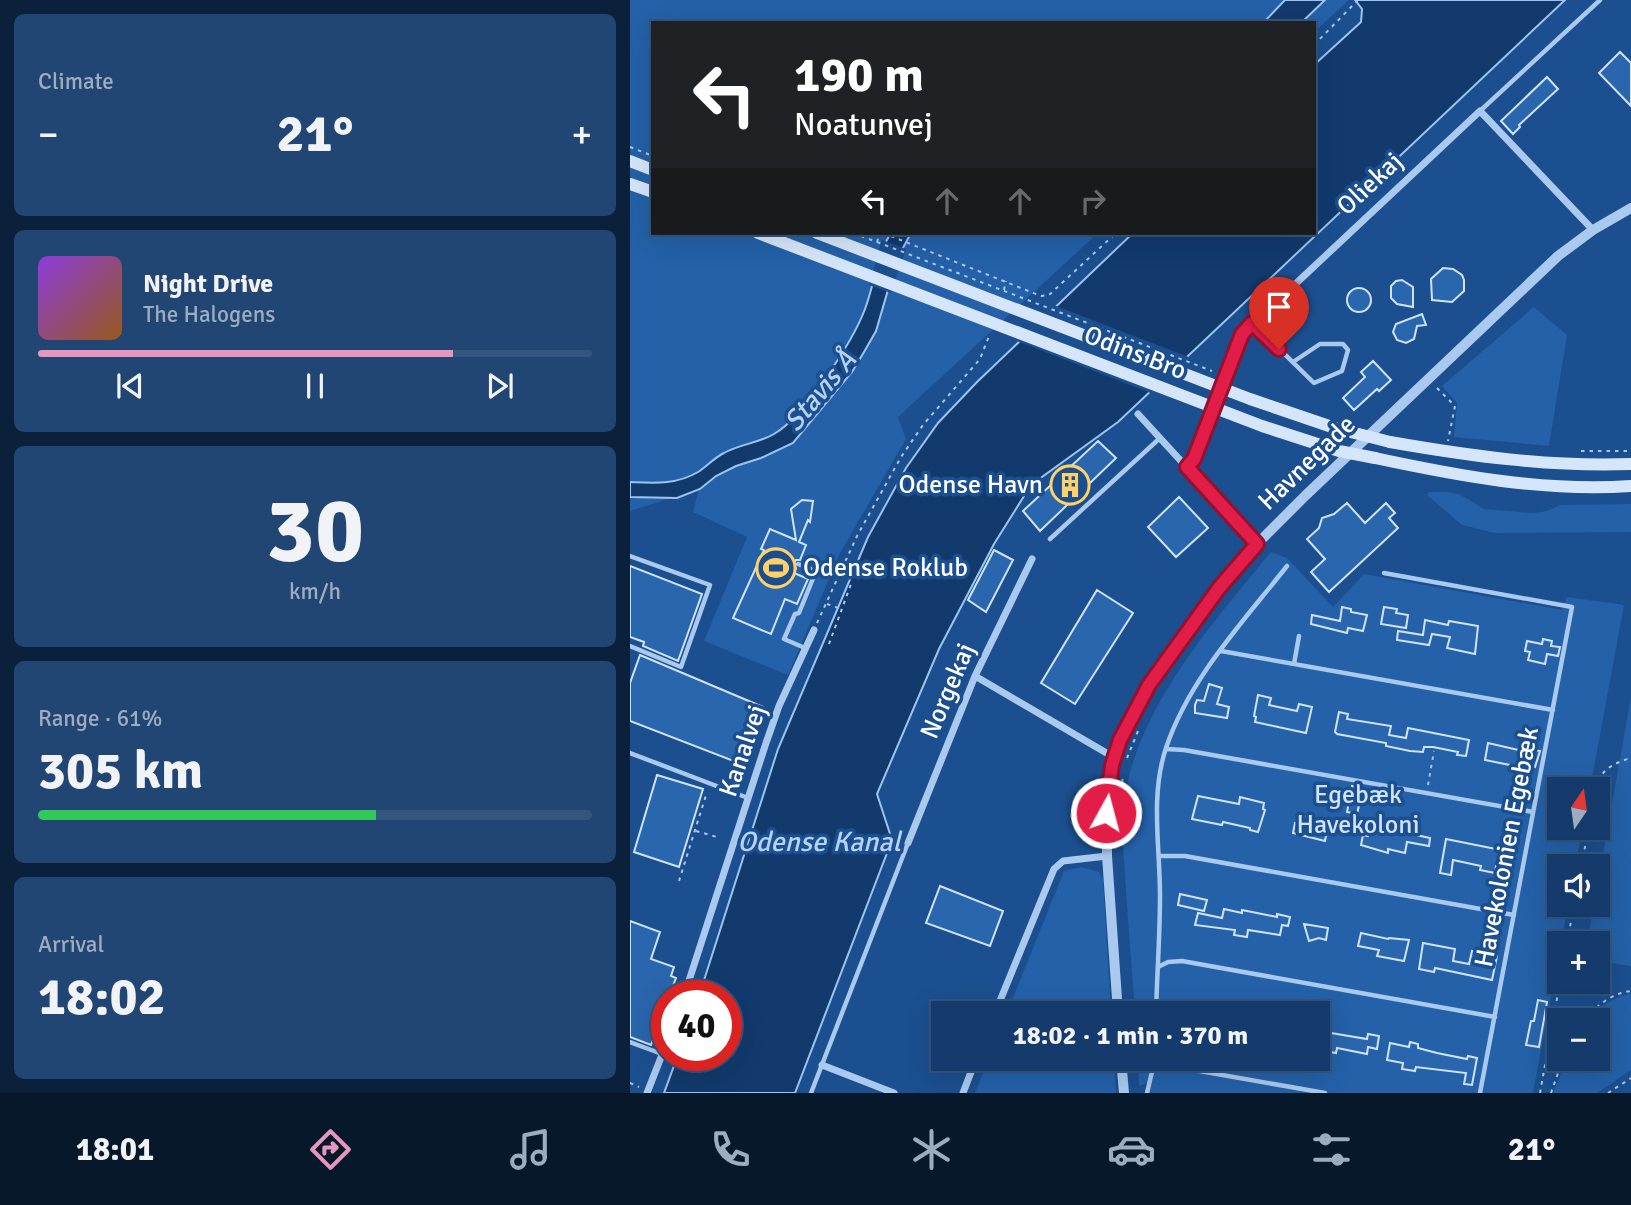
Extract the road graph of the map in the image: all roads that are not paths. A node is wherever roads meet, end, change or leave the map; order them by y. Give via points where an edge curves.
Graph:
1 (1600, 0) edge
2 (1480, 111) junction
3 (630, 161) edge
4 (651, 169) edge
5 (630, 184) edge
6 (651, 191) edge
7 (1631, 208) edge
8 (1593, 230) junction
9 (763, 235) edge
10 (822, 235) edge
11 (1252, 323) junction
12 (1293, 362) junction
13 (1138, 414) dead end
14 (1160, 438) junction
15 (1631, 464) edge
16 (1187, 467) junction
17 (1631, 486) edge
18 (1050, 539) dead end
19 (1257, 544) junction
20 (630, 556) edge
21 (1032, 559) dead end
22 (798, 564) dead end
23 (1287, 566) dead end
24 (1384, 573) dead end
25 (814, 630) road end
26 (1299, 636) dead end
27 (630, 646) edge
28 (806, 649) junction
29 (1221, 651) junction
30 (1294, 664) junction
31 (975, 676) junction
32 (1553, 710) junction
33 (1166, 749) junction
34 (630, 753) edge
35 (1121, 759) junction
36 (748, 799) junction
37 (1533, 812) junction
38 (908, 843) joint
39 (1107, 856) junction
40 (1159, 856) junction
41 (1514, 915) junction
42 (1158, 968) junction
43 (689, 980) edge
44 (1000, 1001) edge
45 (1117, 1001) edge
46 (1157, 1001) edge
47 (1495, 1017) junction
48 (630, 1042) edge
49 (651, 1050) edge
50 (822, 1065) junction
51 (655, 1071) edge
52 (971, 1071) edge
53 (1122, 1071) edge
54 (1152, 1071) edge
55 (1208, 1071) edge
56 (647, 1093) edge
57 (811, 1093) edge
58 (894, 1093) edge
59 (963, 1093) edge
60 (1124, 1093) edge
61 (1147, 1093) edge
62 (1325, 1093) edge
63 (1480, 1093) edge

1 - 2 lane
2 - 8 street
2 - 11 street, Oliekaj
3 - 4 main road
5 - 6 main road
7 - 8 street, Havnegade
8 - 19 street, Havnegade via 1558,256
9 - 17 main road, Odins Bro, bridge via 1262,426 1339,451 1456,475 1557,487
10 - 15 main road, Odins Bro, bridge via 1335,428 1462,455 1557,464
11 - 12 lane
11 - 16 street, Oliekaj via 1242,334
12 - 12 lane via 1314,383 1342,371 1348,350 1343,344 1320,344
13 - 14 street
14 - 16 street
14 - 18 lane
16 - 19 street
19 - 35 street, Havnegade via 1149,685 1120,740
20 - 27 lane via 710,585 681,667
21 - 31 street, Norgekaj
22 - 28 lane via 816,571 784,639
23 - 29 lane
24 - 32 lane, Havekolonien Egebæk via 1572,607
25 - 28 street, Kanalvej
26 - 30 lane
28 - 36 street, Kanalvej via 779,706
29 - 30 lane
29 - 33 lane via 1188,700
30 - 32 lane
31 - 35 street
31 - 38 street, Norgekaj
32 - 37 lane, Havekolonien Egebæk
33 - 37 lane
33 - 40 lane via 1157,800
34 - 36 lane
35 - 39 street, Havnegade via 1108,791
36 - 43 street, Kanalvej
37 - 41 lane, Havekolonien Egebæk
38 - 50 lane
39 - 44 street via 1063,860 1054,869
39 - 45 street, Havnegade
40 - 41 lane via 1185,856
40 - 42 lane
41 - 47 lane, Havekolonien Egebæk
42 - 46 lane
42 - 47 lane via 1182,961
47 - 63 lane, Havekolonien Egebæk
48 - 49 lane
50 - 57 lane
50 - 58 street
51 - 56 street
52 - 59 street
53 - 60 street
54 - 61 lane
55 - 62 lane

